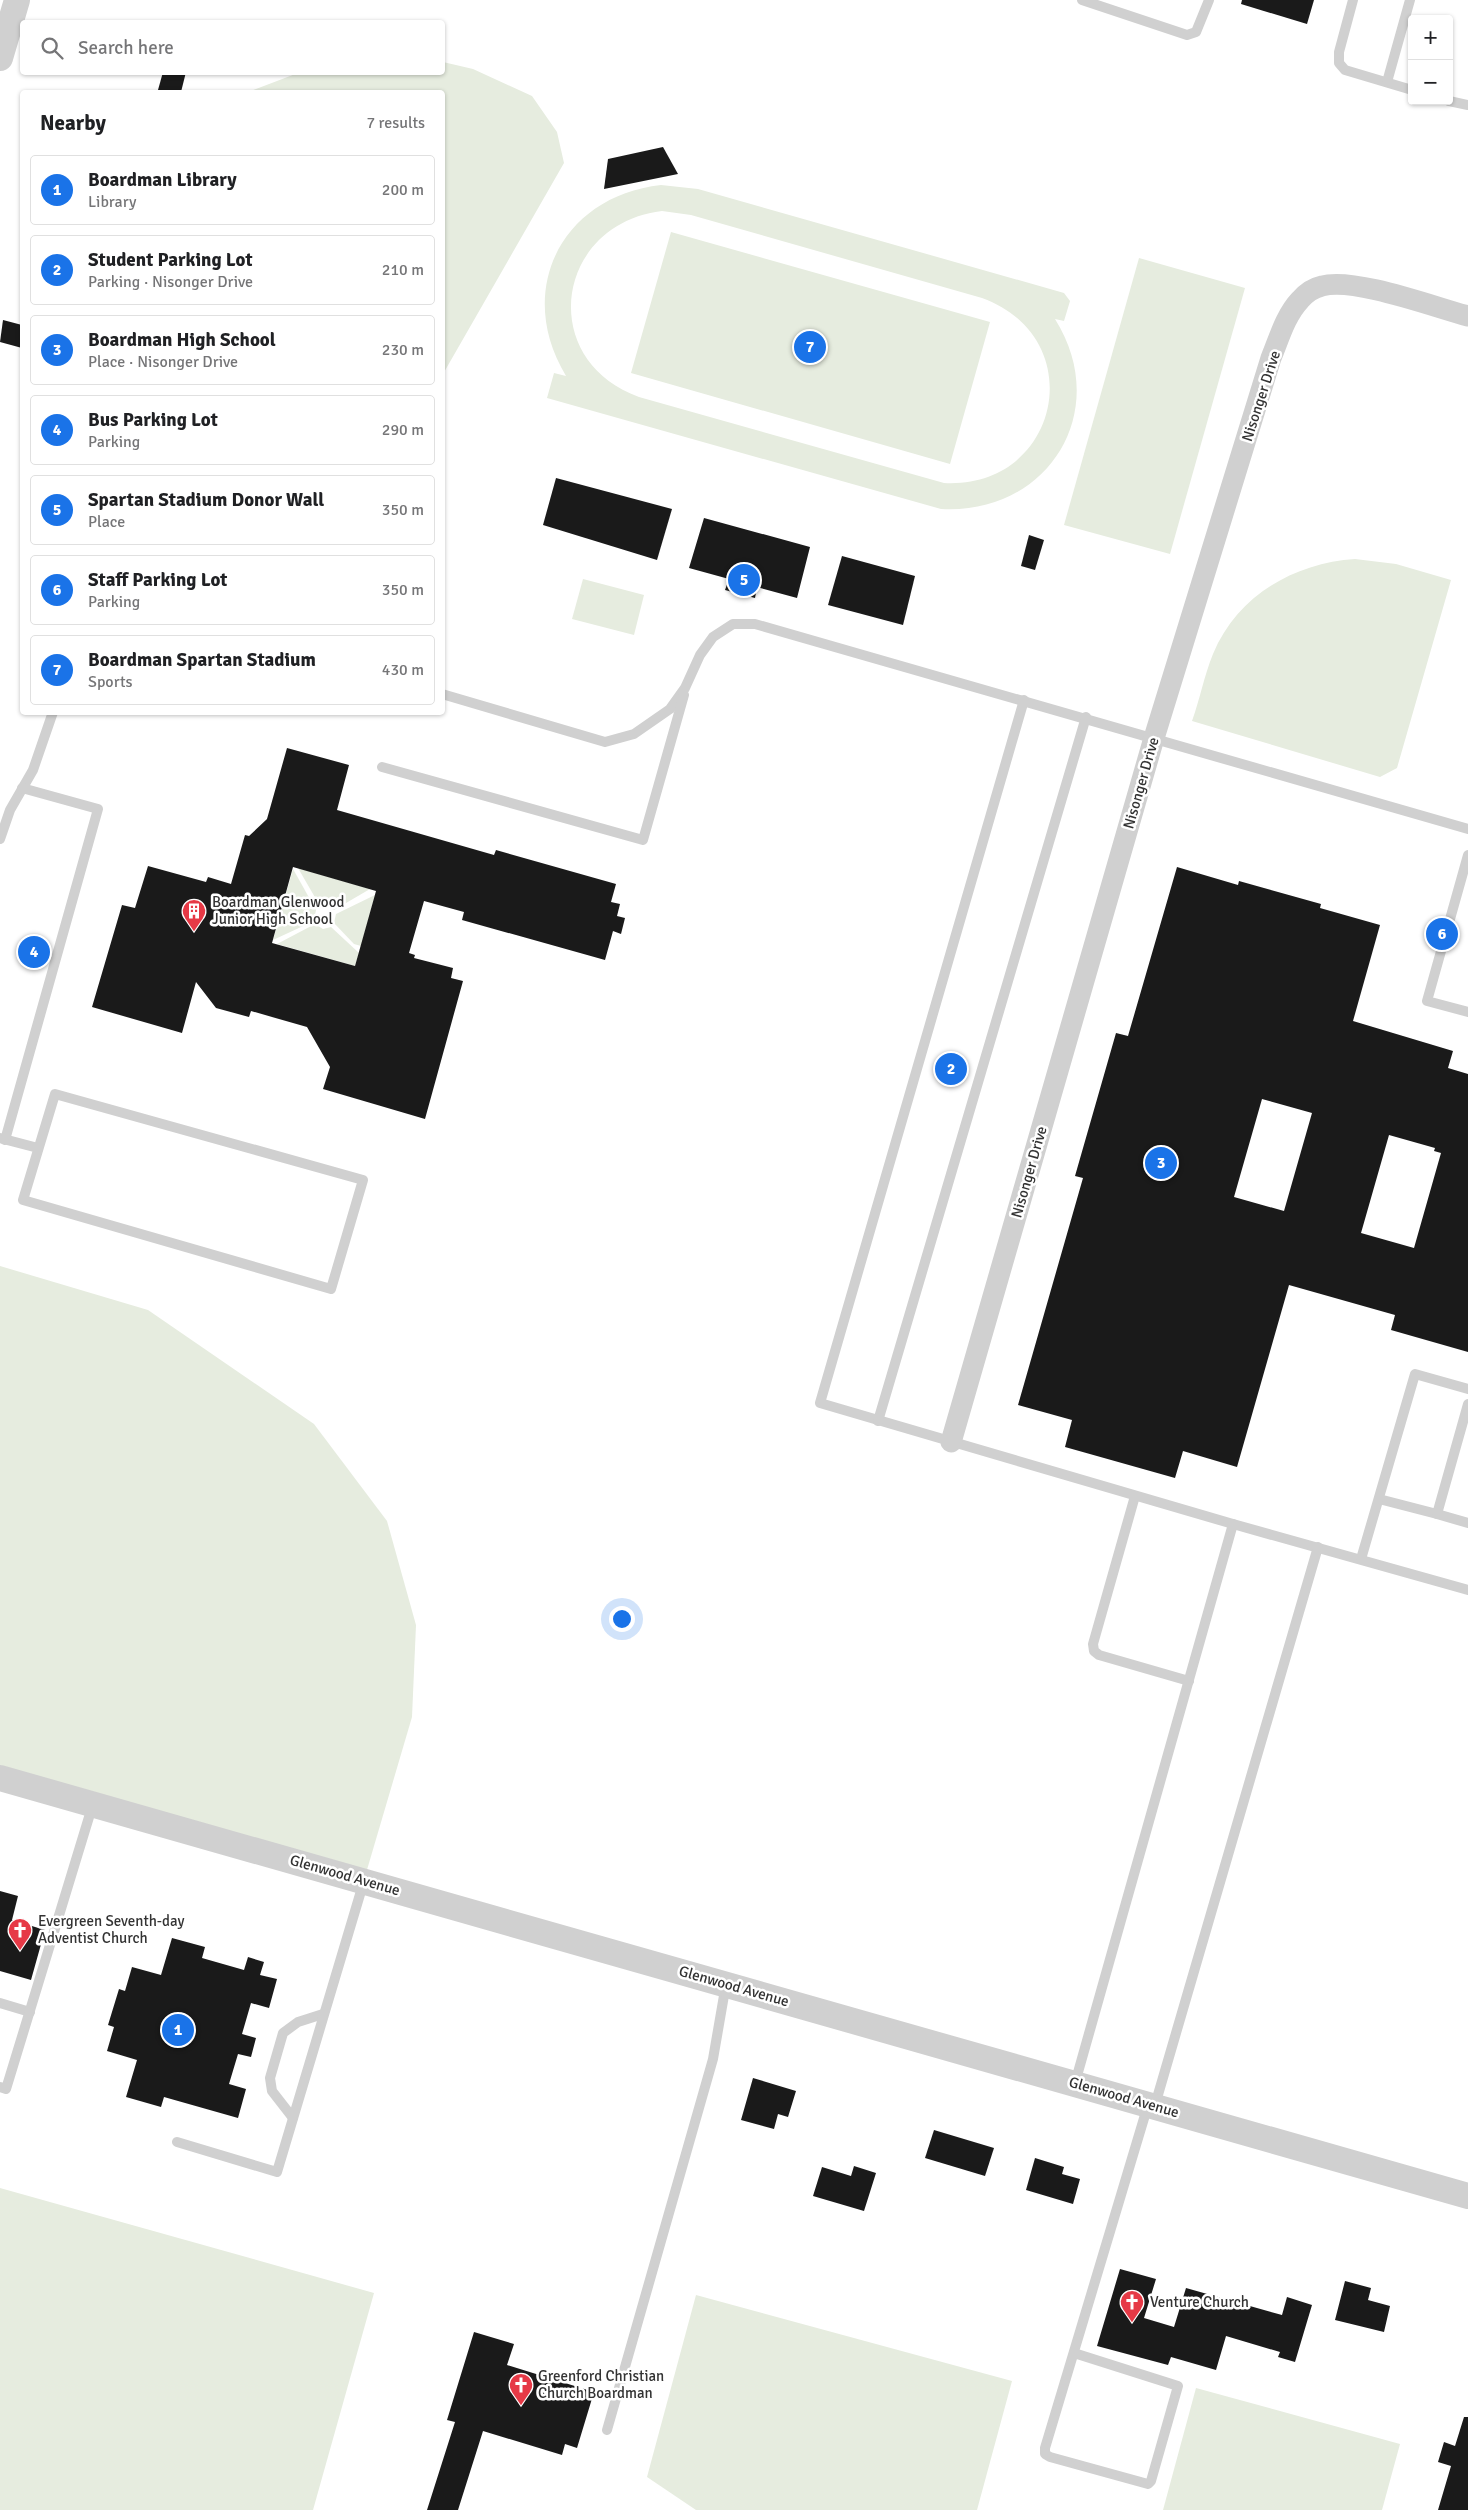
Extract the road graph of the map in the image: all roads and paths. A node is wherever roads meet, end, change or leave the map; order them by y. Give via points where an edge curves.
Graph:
1 (17, 0) edge
2 (1082, 0) edge
3 (1208, 0) edge
4 (1353, 0) edge
5 (1410, 0) edge
6 (1104, 4) edge
7 (0, 55) edge
8 (1387, 82) junction
9 (1408, 89) edge
10 (1453, 102) edge
11 (1468, 105) edge
12 (1468, 316) edge
13 (685, 688) junction
14 (445, 695) edge
15 (1024, 700) junction
16 (52, 715) edge
17 (1086, 717) junction
18 (1154, 738) junction
19 (382, 767) dead end
20 (22, 788) junction
21 (1468, 829) edge
22 (0, 839) edge
23 (1468, 855) edge
24 (1468, 1012) edge
25 (2, 1139) edge
26 (38, 1148) junction
27 (1468, 1389) edge
28 (1468, 1404) edge
29 (878, 1420) junction
30 (951, 1442) junction
31 (1135, 1496) junction
32 (1379, 1499) junction
33 (1437, 1514) junction
34 (1468, 1523) edge
35 (1233, 1524) junction
36 (1318, 1547) junction
37 (1361, 1559) junction
38 (1468, 1590) edge
39 (1189, 1681) junction
40 (0, 1778) edge
41 (93, 1804) junction
42 (364, 1880) junction
43 (726, 1983) junction
44 (0, 2003) edge
45 (30, 2012) junction
46 (323, 2014) junction
47 (1075, 2083) junction
48 (0, 2086) edge
49 (1152, 2105) junction
50 (293, 2118) junction
51 (177, 2142) dead end
52 (1468, 2196) edge
53 (1074, 2352) junction
54 (608, 2430) dead end

1 - 7 street
2 - 6 lane
3 - 6 lane via 1196,32 1187,35
4 - 8 lane via 1339,63 1346,70
5 - 8 lane
8 - 9 lane
10 - 11 lane
12 - 18 street, Nisonger Drive via 1371,289 1337,284 1310,290 1299,300 1288,317 1271,358
13 - 14 lane via 670,709 634,734 605,742
13 - 15 lane via 700,655 713,637 733,624 755,624
13 - 19 lane via 643,840
15 - 17 lane
15 - 29 lane via 820,1403
16 - 20 lane via 33,770
17 - 18 lane
17 - 29 lane
18 - 21 lane
18 - 30 street, Nisonger Drive
20 - 22 lane
20 - 25 lane via 98,809
23 - 24 lane via 1427,1001
25 - 26 lane
26 - 26 lane via 23,1200 331,1289 363,1180 55,1094
27 - 32 lane via 1415,1374
28 - 33 lane
29 - 30 lane
30 - 31 lane
31 - 35 lane
31 - 39 lane via 1093,1644 1094,1651
32 - 33 lane
32 - 37 lane
33 - 34 lane
35 - 36 lane
35 - 39 lane
36 - 37 lane
36 - 49 lane
37 - 38 lane
39 - 47 lane
40 - 41 street, Glenwood Avenue
41 - 42 street, Glenwood Avenue
41 - 45 lane
42 - 43 street, Glenwood Avenue
42 - 46 lane
43 - 47 street, Glenwood Avenue
43 - 54 lane via 713,2058
44 - 45 lane
45 - 48 lane via 6,2089
46 - 50 lane
46 - 50 lane via 298,2022 283,2033 270,2078 272,2091
47 - 49 street, Glenwood Avenue
49 - 52 street, Glenwood Avenue
49 - 53 lane
50 - 51 lane via 277,2172
53 - 53 lane via 1044,2448 1045,2454 1148,2484 1178,2386

